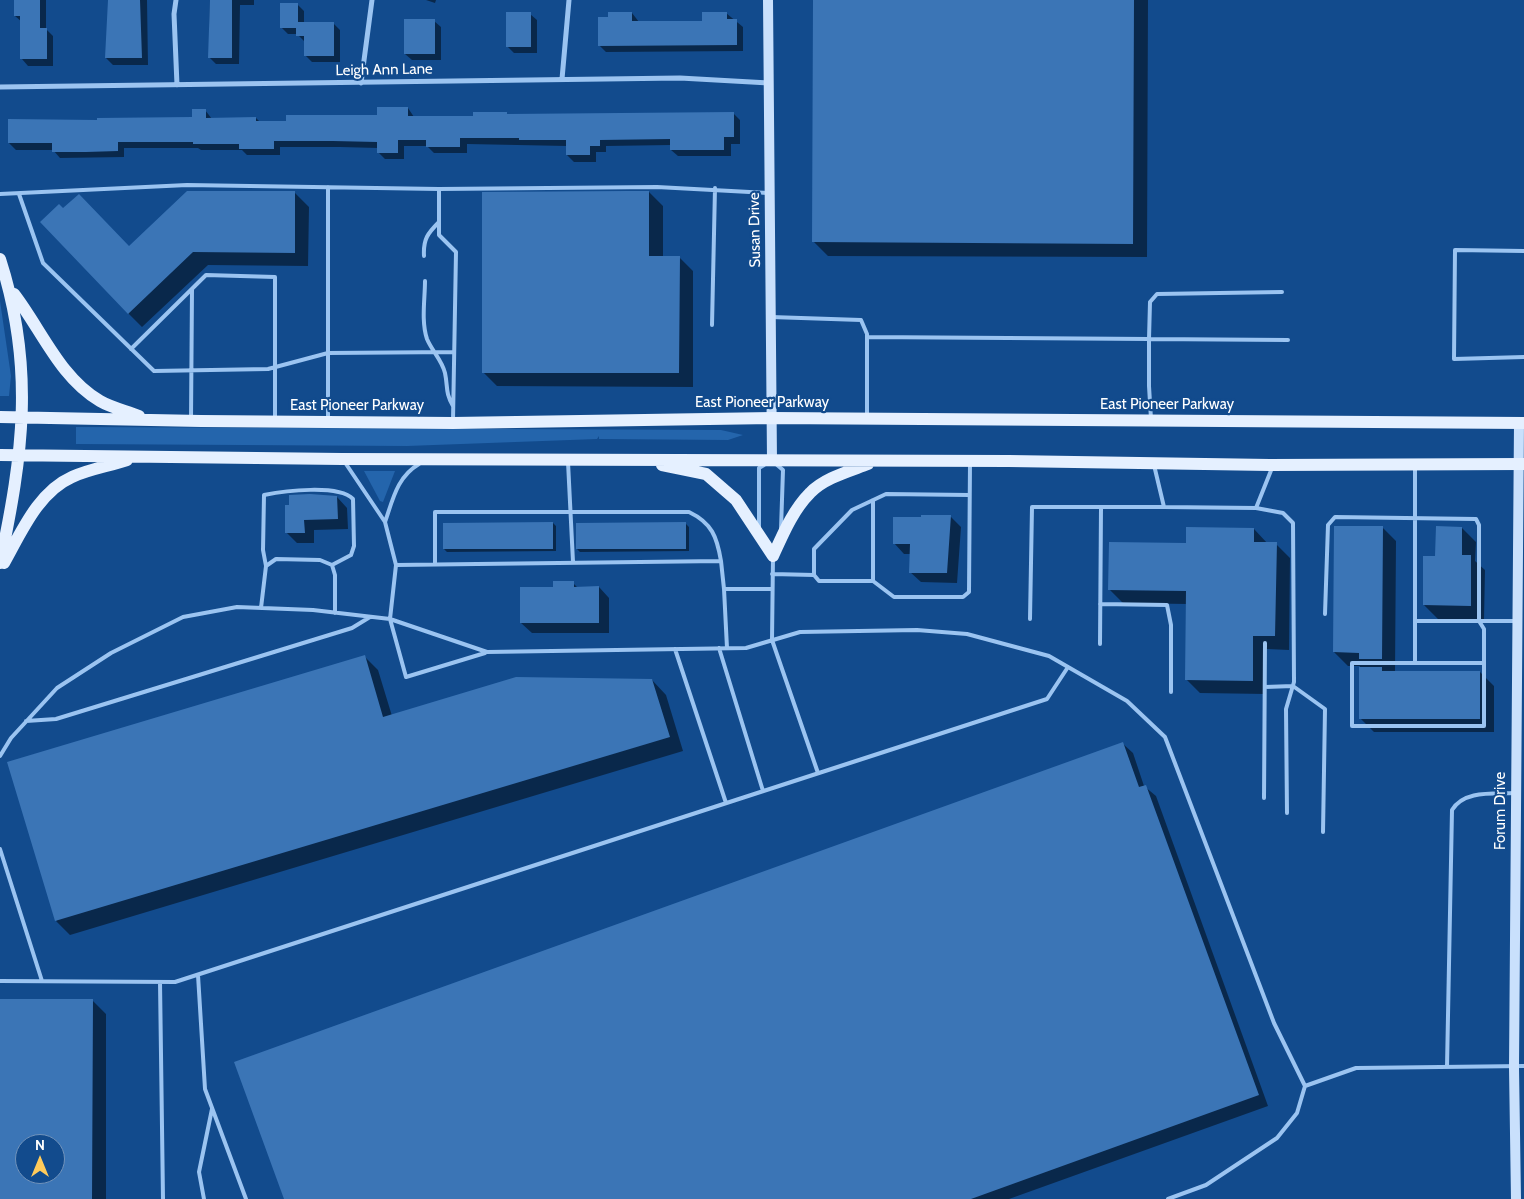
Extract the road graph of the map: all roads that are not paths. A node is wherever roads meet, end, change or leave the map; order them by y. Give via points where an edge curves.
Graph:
1 (176, 0) edge
2 (372, 0) edge
3 (568, 0) edge
4 (768, 0) edge
5 (562, 79) junction
6 (361, 82) junction
7 (769, 82) junction
8 (177, 85) junction
9 (0, 87) edge
10 (328, 187) junction
11 (715, 188) junction
12 (439, 189) junction
13 (770, 193) junction
14 (0, 194) edge
15 (19, 194) junction
16 (439, 222) junction
17 (1524, 251) edge
18 (424, 256) dead end
19 (0, 259) edge
20 (425, 281) dead end
21 (192, 288) junction
22 (10, 289) junction
23 (1282, 292) dead end
24 (771, 317) junction
25 (712, 325) dead end
26 (867, 337) junction
27 (1149, 339) junction
28 (1288, 340) dead end
29 (131, 349) junction
30 (434, 352) junction
31 (454, 352) junction
32 (328, 353) junction
33 (1524, 357) edge
34 (274, 367) junction
35 (192, 371) junction
36 (454, 408) junction
37 (0, 417) edge
38 (22, 418) junction
39 (772, 418) junction
40 (868, 418) junction
41 (149, 420) junction
42 (191, 421) junction
43 (1152, 421) junction
44 (275, 422) junction
45 (328, 422) junction
46 (1522, 422) edge
47 (454, 423) junction
48 (20, 455) junction
49 (0, 456) edge
50 (136, 457) junction
51 (567, 458) junction
52 (342, 459) junction
53 (427, 459) junction
54 (628, 459) junction
55 (772, 460) junction
56 (877, 461) junction
57 (970, 461) junction
58 (1154, 463) junction
59 (1415, 464) junction
60 (1522, 464) edge
61 (1273, 465) junction
62 (969, 494) junction
63 (873, 500) junction
64 (1101, 507) junction
65 (1164, 507) junction
66 (1256, 508) junction
67 (570, 512) junction
68 (1415, 518) junction
69 (385, 522) junction
70 (773, 556) junction
71 (721, 561) junction
72 (573, 562) junction
73 (0, 563) edge
74 (435, 564) junction
75 (332, 565) junction
76 (396, 565) junction
77 (266, 566) junction
78 (0, 570) edge
79 (772, 574) junction
80 (814, 575) junction
81 (873, 581) junction
82 (724, 589) junction
83 (772, 589) junction
84 (1100, 604) junction
85 (261, 608) junction
86 (334, 613) junction
87 (1325, 614) dead end
88 (371, 617) junction
89 (390, 619) junction
90 (1030, 619) dead end
91 (1415, 621) junction
92 (1479, 621) junction
93 (1516, 621) junction
94 (772, 640) junction
95 (1265, 643) dead end
96 (1100, 644) dead end
97 (719, 648) junction
98 (727, 648) junction
99 (675, 649) junction
100 (487, 652) junction
101 (1415, 663) junction
102 (1484, 663) junction
103 (1068, 667) junction
104 (1293, 686) junction
105 (1265, 687) junction
106 (1171, 692) dead end
107 (26, 721) junction
108 (1520, 733) edge
109 (0, 756) edge
110 (818, 773) junction
111 (763, 791) junction
112 (1517, 793) junction
113 (1264, 798) dead end
114 (726, 803) junction
115 (1287, 813) dead end
116 (1323, 832) dead end
117 (0, 848) edge
118 (198, 975) junction
119 (0, 980) edge
120 (42, 981) junction
121 (160, 982) junction
122 (1519, 1066) edge
123 (1447, 1067) junction
124 (1305, 1086) junction
125 (212, 1109) junction
126 (162, 1199) edge
127 (204, 1199) edge
128 (246, 1199) edge
129 (1168, 1199) edge
130 (1516, 1199) edge

1 - 8 street
2 - 6 street
3 - 5 street
4 - 7 street, Susan Drive
5 - 6 street, Leigh Ann Lane
5 - 7 street, Leigh Ann Lane via 680,78
6 - 8 street, Leigh Ann Lane
7 - 13 street, Susan Drive
8 - 9 street, Leigh Ann Lane
10 - 12 lane
10 - 15 lane via 188,185
10 - 32 lane
11 - 12 lane
11 - 13 lane
11 - 25 lane
12 - 16 lane
13 - 24 street, Susan Drive
14 - 15 lane
15 - 29 lane via 43,262
16 - 18 lane via 427,234
16 - 31 lane via 439,235 456,252
17 - 33 lane via 1455,250 1454,359
19 - 22 main road
20 - 30 lane via 425,330
21 - 29 lane
21 - 34 lane via 206,275 275,277
21 - 35 lane
22 - 38 main road via 22,366
22 - 41 main road via 81,386 100,401
23 - 27 lane via 1157,294 1150,302
24 - 26 lane via 861,320
24 - 39 street, Susan Drive
26 - 27 lane
26 - 40 lane
27 - 28 lane
27 - 43 lane
29 - 35 lane via 154,371
30 - 31 lane
30 - 32 lane
30 - 36 lane via 446,375 446,394
31 - 36 lane
32 - 34 lane
32 - 45 lane
34 - 35 lane
34 - 44 lane
35 - 42 lane
36 - 47 lane
37 - 38 main road, East Pioneer Parkway
38 - 41 main road, East Pioneer Parkway
38 - 48 main road
39 - 40 main road, East Pioneer Parkway
39 - 47 main road, East Pioneer Parkway
39 - 55 street, Susan Drive
40 - 43 main road, East Pioneer Parkway
41 - 42 main road, East Pioneer Parkway
42 - 44 main road, East Pioneer Parkway
43 - 46 main road, East Pioneer Parkway
44 - 45 main road, East Pioneer Parkway
45 - 47 main road, East Pioneer Parkway
46 - 60 street, Forum Drive
48 - 49 main road
48 - 50 main road
48 - 73 main road
50 - 52 main road
50 - 78 main road via 72,477 54,488 41,502
51 - 53 main road
51 - 54 main road
51 - 67 lane
52 - 53 main road
52 - 69 lane
53 - 69 lane via 408,470 398,486
54 - 55 main road
54 - 70 main road via 706,474 736,500
55 - 56 main road
55 - 70 lane via 783,470 781,530
55 - 70 lane via 759,468 759,528
56 - 57 main road
56 - 70 main road via 840,474 811,492 789,521
57 - 58 main road
57 - 62 lane
58 - 61 main road
58 - 65 lane
59 - 60 main road
59 - 61 main road
59 - 68 lane
60 - 93 street, Forum Drive
61 - 66 lane
62 - 63 lane via 886,494
62 - 81 lane via 969,592 963,597 894,597
63 - 80 lane via 852,510 814,549
63 - 81 lane
64 - 65 lane
64 - 84 lane
64 - 90 lane via 1032,507
65 - 66 lane
66 - 104 lane via 1283,513 1293,524
67 - 71 lane via 689,512 703,519 712,532
67 - 72 lane
67 - 74 lane via 435,512
68 - 87 lane via 1335,517 1328,525
68 - 91 lane
68 - 92 lane via 1476,519 1479,525
69 - 76 lane
70 - 79 lane
71 - 72 lane
71 - 82 lane
72 - 74 lane
74 - 76 lane
75 - 77 lane via 320,560 276,559
75 - 77 lane via 350,555 354,546 353,499 347,493 335,490 264,495 263,550
75 - 86 lane via 335,575
76 - 89 lane
77 - 85 lane
79 - 80 lane
79 - 83 lane
80 - 81 lane via 819,581
82 - 83 lane
82 - 98 lane
83 - 94 lane
84 - 96 lane
84 - 106 lane via 1167,605 1171,625
85 - 86 lane
85 - 107 lane via 237,607 183,616 111,653 58,688
86 - 88 lane
88 - 89 lane
88 - 107 lane via 352,628 56,719
89 - 100 lane
89 - 100 lane via 406,677
91 - 92 lane
91 - 101 lane
92 - 93 lane
92 - 102 lane via 1484,629
93 - 108 street, Forum Drive
94 - 98 lane via 746,648
94 - 103 lane via 800,632 916,630 967,634 1049,656
94 - 110 lane
95 - 105 lane
97 - 98 lane
97 - 99 lane
97 - 111 lane
99 - 100 lane
99 - 114 lane
101 - 102 lane
101 - 102 lane via 1352,663 1352,726 1484,726
103 - 110 lane via 1046,699
103 - 124 lane via 1127,700 1165,737 1274,1023
104 - 105 lane
104 - 115 lane via 1286,709
104 - 116 lane via 1325,709
105 - 113 lane
107 - 109 lane
108 - 112 street, Forum Drive
110 - 111 lane
111 - 114 lane
112 - 122 street, Forum Drive
112 - 123 lane via 1472,795 1456,803 1452,810
114 - 118 lane
117 - 120 lane
118 - 121 lane via 175,982
118 - 125 lane via 205,1089
119 - 120 lane
120 - 121 lane
121 - 126 lane
122 - 123 lane
122 - 130 street, Forum Drive
123 - 124 lane via 1356,1068
124 - 129 lane via 1297,1113 1277,1138 1206,1185
125 - 127 lane via 199,1172
125 - 128 lane

